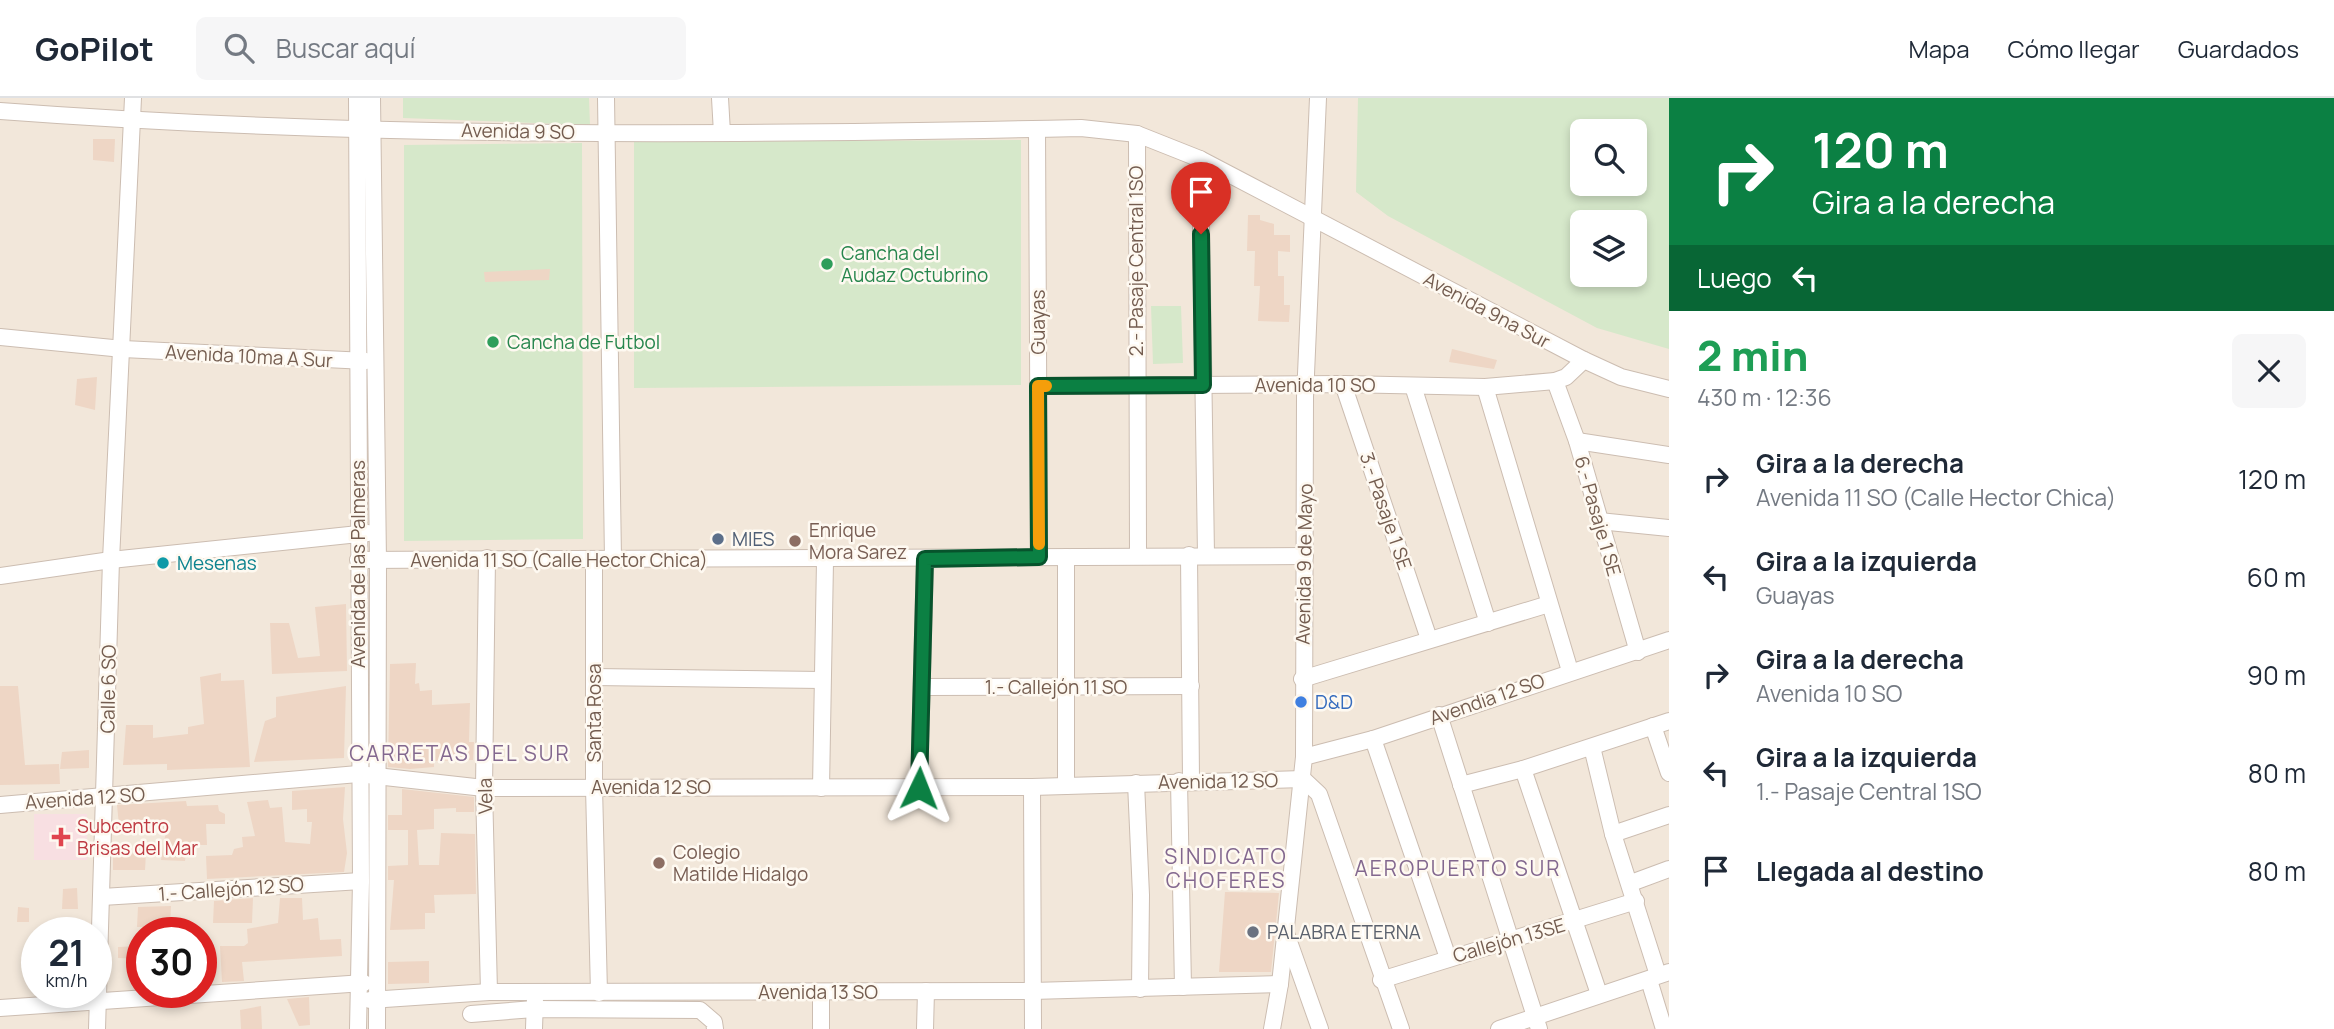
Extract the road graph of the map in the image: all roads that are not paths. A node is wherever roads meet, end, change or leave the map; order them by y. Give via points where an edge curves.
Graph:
1 (132, 98) edge
2 (357, 98) edge
3 (372, 98) edge
4 (606, 98) edge
5 (720, 98) edge
6 (1318, 98) edge
7 (0, 111) edge
8 (132, 121) junction
9 (365, 129) junction
10 (1037, 129) junction
11 (609, 133) junction
12 (722, 133) junction
13 (1137, 134) junction
14 (1200, 159) junction
15 (1311, 216) junction
16 (0, 337) edge
17 (123, 349) junction
18 (1584, 360) junction
19 (358, 361) junction
20 (375, 361) junction
21 (1555, 381) junction
22 (1135, 384) junction
23 (1343, 384) junction
24 (1203, 385) junction
25 (1305, 385) junction
26 (1038, 386) junction
27 (1413, 386) junction
28 (1485, 387) junction
29 (1669, 389) edge
30 (1577, 441) junction
31 (1669, 455) edge
32 (1600, 520) junction
33 (1669, 528) edge
34 (377, 532) junction
35 (359, 534) junction
36 (1138, 555) junction
37 (1198, 555) junction
38 (1066, 556) junction
39 (1305, 556) junction
40 (1039, 557) junction
41 (487, 558) junction
42 (594, 559) junction
43 (612, 559) junction
44 (925, 559) junction
45 (111, 560) junction
46 (358, 561) junction
47 (378, 561) junction
48 (825, 561) junction
49 (0, 576) edge
50 (1549, 604) junction
51 (1488, 623) junction
52 (1429, 639) junction
53 (1669, 640) edge
54 (1637, 652) junction
55 (1570, 671) junction
56 (594, 677) junction
57 (1302, 679) junction
58 (822, 680) junction
59 (1191, 686) junction
60 (922, 687) junction
61 (1066, 688) junction
62 (1439, 715) junction
63 (1661, 724) edge
64 (1373, 739) junction
65 (1592, 747) junction
66 (1304, 757) junction
67 (1523, 769) junction
68 (1669, 773) edge
69 (358, 774) junction
70 (376, 777) junction
71 (1303, 779) junction
72 (1185, 781) junction
73 (1136, 783) junction
74 (1461, 785) junction
75 (1066, 786) junction
76 (594, 787) junction
77 (1032, 787) junction
78 (484, 788) junction
79 (821, 788) junction
80 (919, 788) junction
81 (106, 798) junction
82 (0, 805) edge
83 (1669, 815) edge
84 (1613, 834) junction
85 (1669, 869) edge
86 (360, 881) junction
87 (1631, 883) junction
88 (102, 897) junction
89 (1636, 901) junction
90 (101, 917) edge
91 (1572, 922) junction
92 (1286, 933) junction
93 (1510, 940) junction
94 (1447, 958) junction
95 (1658, 976) edge
96 (1381, 979) junction
97 (357, 984) junction
98 (1280, 984) junction
99 (1184, 987) junction
100 (1140, 989) junction
101 (378, 990) junction
102 (926, 991) junction
103 (1032, 991) junction
104 (489, 992) junction
105 (821, 992) junction
106 (599, 993) junction
107 (1599, 994) junction
108 (112, 999) edge
109 (535, 1001) junction
110 (356, 1002) junction
111 (21, 1006) edge
112 (0, 1008) edge
113 (98, 1008) edge
114 (471, 1013) dead end
115 (1538, 1023) edge
116 (97, 1029) edge
117 (358, 1029) edge
118 (377, 1029) edge
119 (534, 1029) edge
120 (715, 1029) edge
121 (821, 1029) edge
122 (925, 1029) edge
123 (1033, 1029) edge
124 (1272, 1029) edge
125 (1320, 1029) edge
126 (1401, 1029) edge
127 (1499, 1029) edge
128 (1664, 1029) edge

1 - 8 street, Calle 6 SO
2 - 9 street, Avenida de las Palmeras
3 - 9 street, Avenida de las Palmeras
4 - 11 street
5 - 12 street
6 - 15 street, Avenida 9 de Mayo
7 - 8 street, Avenida 9 SO
8 - 9 street, Avenida 9 SO
8 - 17 street, Calle 6 SO
9 - 11 street, Avenida 9 SO
9 - 19 street, Avenida de las Palmeras
9 - 20 street, Avenida de las Palmeras
10 - 12 street, Avenida 9 SO
10 - 13 street, Avenida 9 SO
10 - 26 street, Guayas
11 - 12 street, Avenida 9 SO
11 - 43 street
13 - 14 street, Avenida 9 SO
13 - 22 street, 2.- Pasaje Central 1SO
14 - 15 street, Avenida 9na Sur
14 - 24 street
15 - 18 street, Avenida 9na Sur
15 - 25 street, Avenida 9 de Mayo
16 - 17 street
17 - 19 street, Avenida 10ma A Sur
17 - 45 street, Calle 6 SO
18 - 21 street
18 - 29 street, Avenida 9na Sur via 1621,377
19 - 20 street, Avenida 10ma A Sur
19 - 35 street, Avenida de las Palmeras
20 - 34 street, Avenida de las Palmeras
21 - 28 street, Avenida 10 SO
21 - 30 street, 6.- Pasaje 1 SE
22 - 24 street, Avenida 10 SO
22 - 26 street, Avenida 10 SO
22 - 36 street, 2.- Pasaje Central 1SO
23 - 25 street, Avenida 10 SO
23 - 27 street, Avenida 10 SO
23 - 52 street, 3.- Pasaje 1 SE
24 - 25 street, Avenida 10 SO
24 - 37 street
25 - 39 street, Avenida 9 de Mayo
26 - 40 street, Guayas
27 - 28 street, Avenida 10 SO
27 - 51 street
28 - 50 street
30 - 31 street
30 - 32 street, 6.- Pasaje 1 SE
32 - 33 street
32 - 54 street, 6.- Pasaje 1 SE
34 - 35 street
34 - 47 street, Avenida de las Palmeras
35 - 45 street
35 - 46 street, Avenida de las Palmeras
36 - 37 street, Avenida 11 SO (Calle Hector Chica)
36 - 38 street, Avenida 11 SO (Calle Hector Chica)
37 - 39 street, Avenida 11 SO (Calle Hector Chica)
37 - 59 street
38 - 40 street, Avenida 11 SO (Calle Hector Chica)
38 - 61 street
39 - 57 street, Avenida 9 de Mayo
40 - 44 street, Avenida 11 SO (Calle Hector Chica)
41 - 42 street, Avenida 11 SO (Calle Hector Chica)
41 - 47 street, Avenida 11 SO (Calle Hector Chica)
41 - 78 street, Vela
42 - 43 street, Avenida 11 SO (Calle Hector Chica)
42 - 56 street, Santa Rosa
43 - 48 street, Avenida 11 SO (Calle Hector Chica)
44 - 48 street, Avenida 11 SO (Calle Hector Chica)
44 - 60 street
45 - 49 street
45 - 81 street, Calle 6 SO
46 - 47 street, Avenida 11 SO (Calle Hector Chica)
46 - 69 street, Avenida de las Palmeras
47 - 70 street, Avenida de las Palmeras
48 - 58 street
50 - 51 street
50 - 55 street
51 - 52 street
52 - 57 street
53 - 54 street, Avendia 12 SO
54 - 55 street, Avendia 12 SO
55 - 62 street, Avendia 12 SO
56 - 58 street
56 - 76 street, Santa Rosa
57 - 66 street, Avenida 9 de Mayo
58 - 79 street
59 - 61 street, 1.- Callejón 11 SO
59 - 72 street
60 - 61 street, 1.- Callejón 11 SO
60 - 80 street
61 - 75 street
62 - 64 street, Avendia 12 SO
62 - 74 street
63 - 65 street
63 - 68 street
64 - 66 street, Avendia 12 SO
64 - 94 street
65 - 67 street
65 - 84 street
66 - 71 street, Avenida 9 de Mayo
67 - 74 street
67 - 91 street
69 - 70 street, Avenida 12 SO
69 - 81 street, Avenida 12 SO
69 - 86 street, Avenida de las Palmeras
70 - 78 street, Avenida 12 SO
70 - 101 street, Avenida de las Palmeras
71 - 72 street, Avenida 12 SO
71 - 92 street, Avenida 9 de Mayo
71 - 96 street via 1319,794
72 - 73 street, Avenida 12 SO
72 - 99 street
73 - 75 street, Avenida 12 SO
73 - 100 street
74 - 93 street
75 - 77 street, Avenida 12 SO
76 - 78 street, Avenida 12 SO
76 - 79 street, Avenida 12 SO
76 - 106 street, Santa Rosa
77 - 80 street, Avenida 12 SO
77 - 103 street
78 - 104 street, Vela
79 - 80 street, Avenida 12 SO
81 - 82 street, Avenida 12 SO
81 - 88 street, Calle 6 SO
83 - 84 street
84 - 87 street
85 - 87 street
86 - 88 street, 1.- Callejón 12 SO
86 - 97 street, Avenida de las Palmeras
87 - 89 street
88 - 90 street, Calle 6 SO
89 - 91 street, Callejón 13SE
89 - 95 street
91 - 93 street, Callejón 13SE
91 - 107 street
92 - 98 street, Avenida 9 de Mayo
92 - 125 street
93 - 94 street, Callejón 13SE
93 - 115 street
94 - 96 street, Callejón 13SE
95 - 107 street
95 - 128 street
96 - 126 street
97 - 101 street, Avenida 13 SO
97 - 108 street, Avenida 13 SO
97 - 110 street, Avenida de las Palmeras
98 - 99 street, Avenida 13 SO
98 - 124 street, Avenida 9 de Mayo
99 - 100 street, Avenida 13 SO
100 - 103 street, Avenida 13 SO
101 - 104 street, Avenida 13 SO
101 - 110 street, Avenida 13 SO
101 - 118 street, Avenida de las Palmeras
102 - 103 street, Avenida 13 SO
102 - 105 street, Avenida 13 SO
102 - 122 street
103 - 123 street
104 - 109 street, Avenida 13 SO
105 - 106 street, Avenida 13 SO
105 - 121 street
106 - 109 street, Avenida 13 SO
107 - 115 street
109 - 114 street
109 - 119 street
109 - 120 street via 700,1010 714,1022
110 - 117 street, Avenida de las Palmeras
111 - 112 street, Avenida 13 SO
113 - 116 street, Calle 6 SO
115 - 127 street

